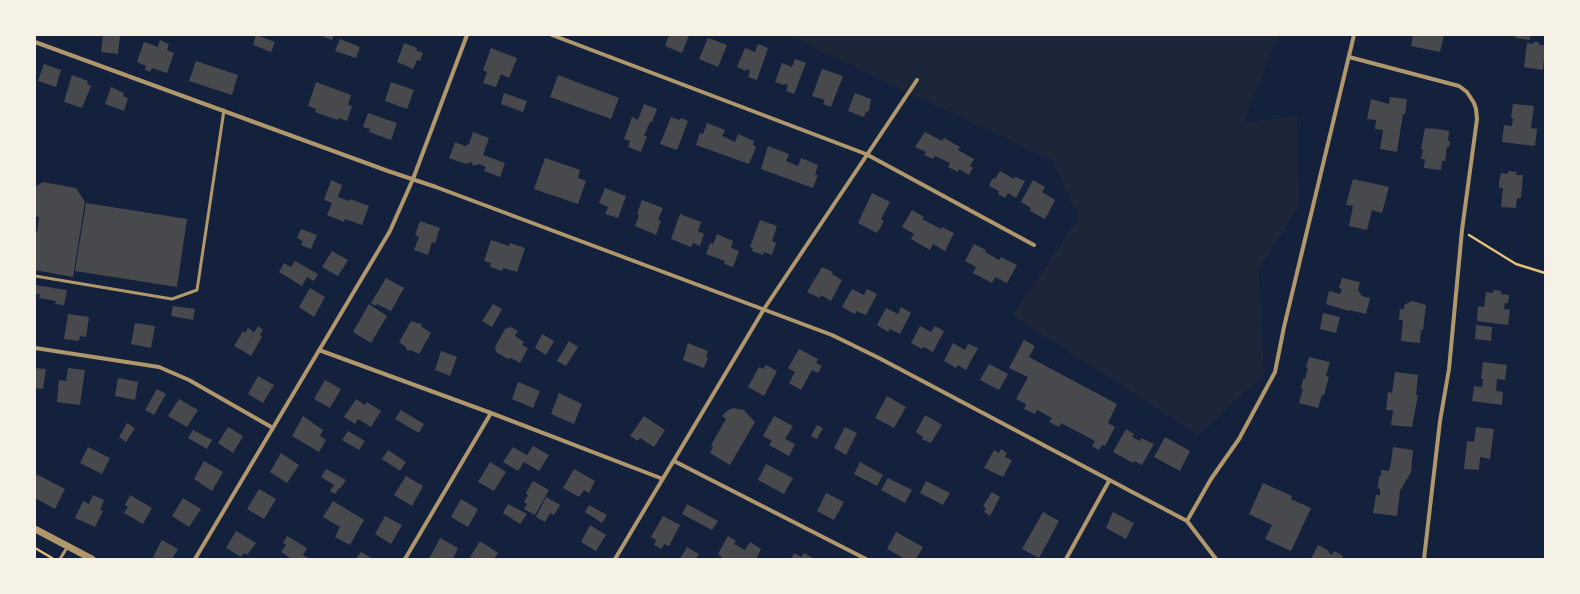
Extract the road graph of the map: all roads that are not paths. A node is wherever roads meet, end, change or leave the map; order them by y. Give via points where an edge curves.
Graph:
1 (467, 35) edge
2 (554, 35) edge
3 (1354, 35) edge
4 (35, 42) edge
5 (1350, 57) junction
6 (917, 80) dead end
7 (224, 110) junction
8 (866, 154) junction
9 (413, 179) junction
10 (1034, 245) dead end
11 (35, 276) edge
12 (764, 310) junction
13 (35, 348) edge
14 (319, 350) junction
15 (491, 413) junction
16 (273, 428) junction
17 (674, 461) junction
18 (663, 479) junction
19 (1109, 481) junction
20 (1187, 521) junction
21 (35, 529) edge
22 (68, 546) junction
23 (60, 559) edge
24 (92, 559) edge
25 (195, 559) edge
26 (406, 559) edge
27 (614, 559) edge
28 (866, 559) edge
29 (1066, 559) edge
30 (1216, 559) edge
31 (1424, 559) edge

1 - 9 street
2 - 8 street
3 - 5 street
4 - 7 street
5 - 20 street via 1275,372 1239,439 1211,479
5 - 31 street via 1459,86 1467,92 1474,103 1476,119 1462,230 1449,369 1440,421
6 - 8 street
7 - 9 street
7 - 11 lane via 197,290 172,299
8 - 10 street
8 - 12 street
9 - 12 street
9 - 14 street via 390,231
12 - 17 street
12 - 19 street via 832,335 879,358
13 - 16 street via 159,367 189,380
14 - 15 street
14 - 16 street
15 - 18 street
15 - 26 street
16 - 25 street
17 - 18 street
17 - 28 street
18 - 27 street
19 - 20 street
19 - 29 street
20 - 30 street
21 - 22 street
22 - 23 lane
22 - 24 street

